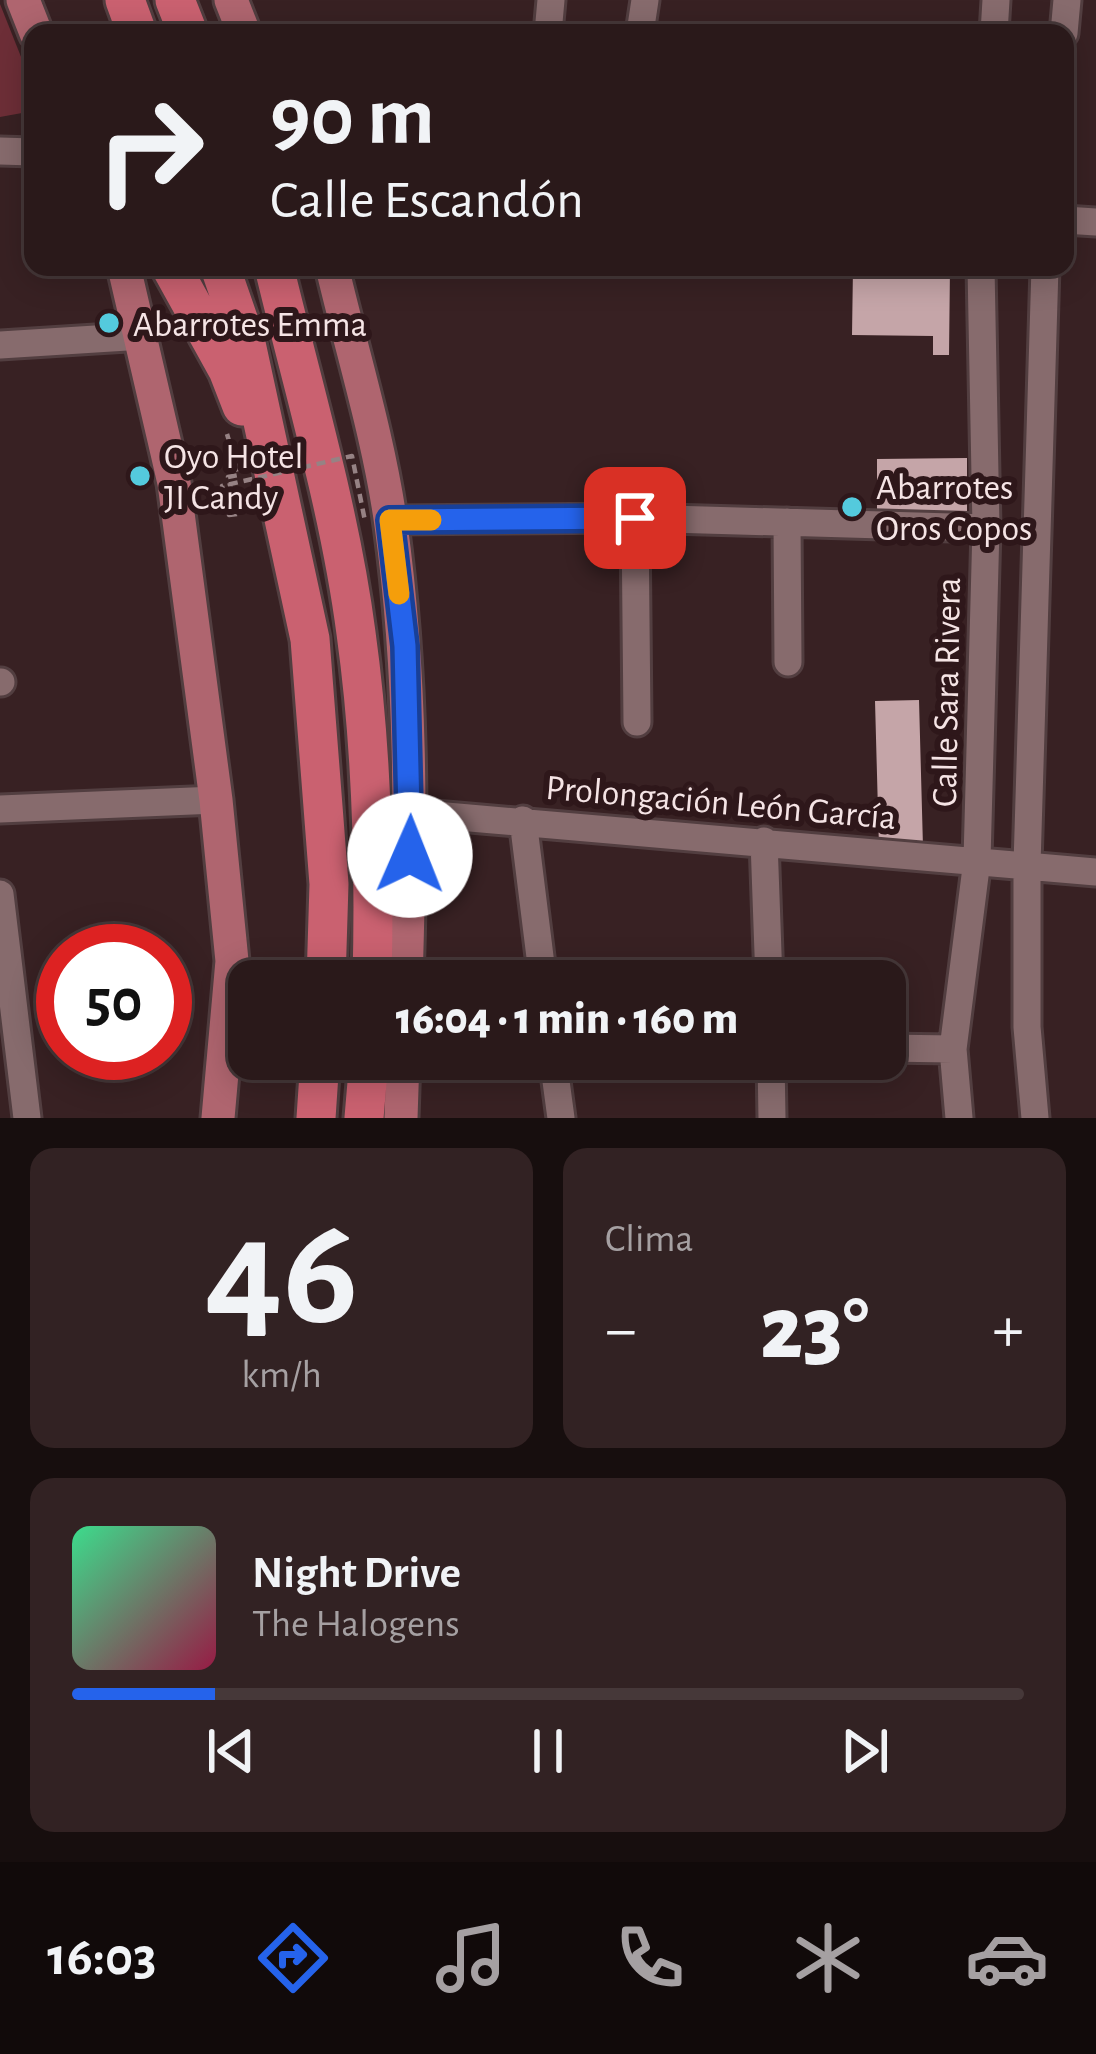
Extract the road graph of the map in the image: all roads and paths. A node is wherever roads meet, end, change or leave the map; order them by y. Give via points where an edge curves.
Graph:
1 (126, 276) edge
2 (176, 276) edge
3 (223, 276) edge
4 (277, 276) edge
5 (296, 276) edge
6 (333, 276) edge
7 (981, 276) edge
8 (1045, 276) edge
9 (143, 336) junction
10 (0, 345) edge
11 (283, 511) junction
12 (237, 514) dead end
13 (635, 518) junction
14 (363, 520) junction
15 (787, 522) junction
16 (986, 528) junction
17 (788, 662) dead end
18 (637, 722) dead end
19 (216, 800) junction
20 (0, 809) edge
21 (412, 813) junction
22 (523, 820) junction
23 (764, 841) junction
24 (977, 860) junction
25 (1027, 865) junction
26 (1096, 872) edge
27 (0, 894) edge
28 (327, 960) edge
29 (373, 960) edge
30 (407, 960) edge
31 (540, 960) edge
32 (768, 960) edge
33 (226, 1033) junction
34 (906, 1048) edge
35 (952, 1048) junction
36 (319, 1080) edge
37 (367, 1080) edge
38 (402, 1080) edge
39 (556, 1080) edge
40 (771, 1080) edge
41 (27, 1118) edge
42 (218, 1118) edge
43 (241, 1118) edge
44 (316, 1118) edge
45 (364, 1118) edge
46 (401, 1118) edge
47 (561, 1118) edge
48 (772, 1118) edge
49 (959, 1118) edge
50 (1035, 1118) edge

1 - 9 main road
2 - 11 highway via 228,370
3 - 11 highway
4 - 14 highway
5 - 14 highway
6 - 14 main road
7 - 16 street, Calle Sara Rivera
8 - 25 street
9 - 10 street
9 - 19 main road via 174,483
11 - 28 highway via 310,638 329,884
12 - 14 path, bridge via 229,515 222,486 352,456
13 - 14 street
13 - 15 street
13 - 18 street
14 - 21 main road via 405,646
14 - 29 highway via 356,632 369,762
15 - 16 street
15 - 17 street
16 - 24 street, Calle Sara Rivera
19 - 20 street
19 - 33 main road via 232,961
21 - 22 street, Prolongación León García
21 - 30 main road
22 - 23 street, Prolongación León García
22 - 31 street
23 - 24 street, Prolongación León García
23 - 32 street
24 - 25 street, Prolongación León García
24 - 35 street, Calle Sara Rivera
25 - 26 street, Prolongación León García
25 - 50 street
27 - 41 street
33 - 42 main road
33 - 43 main road
34 - 35 street
35 - 49 street, Calle Sara Rivera
36 - 44 highway
37 - 45 highway
38 - 46 main road
39 - 47 street
40 - 48 street

